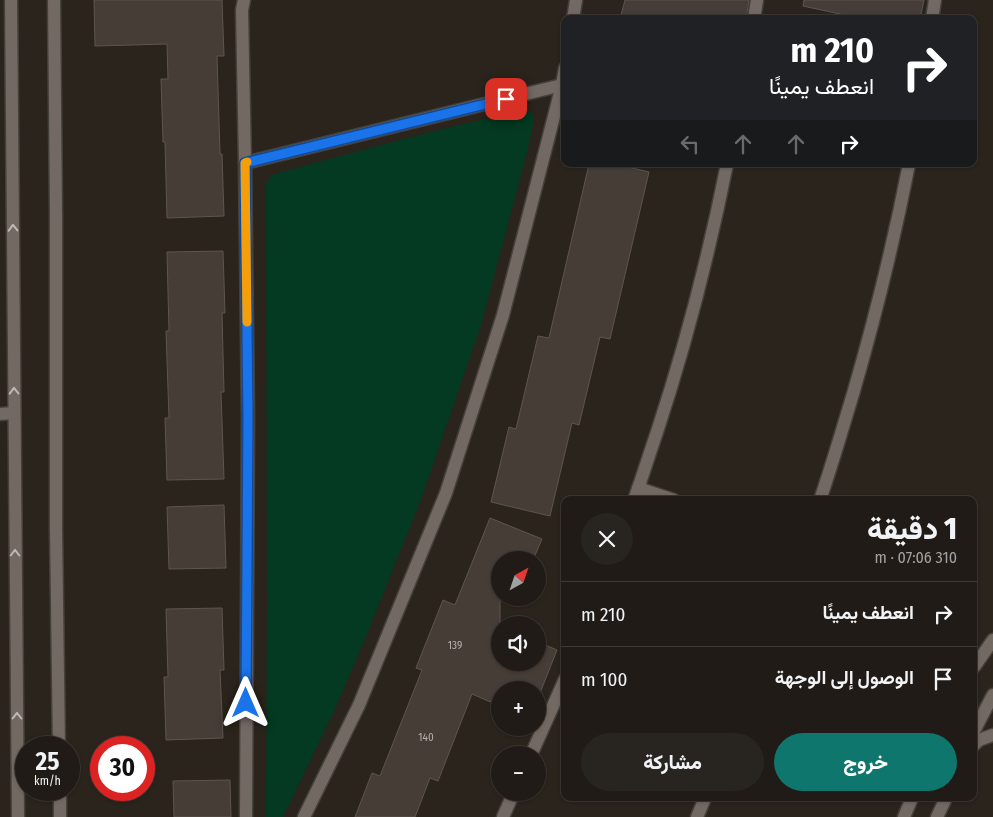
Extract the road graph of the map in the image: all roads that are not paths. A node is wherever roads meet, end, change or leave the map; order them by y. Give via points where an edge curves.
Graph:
1 (10, 0) edge
2 (54, 0) edge
3 (244, 0) edge
4 (576, 0) edge
5 (758, 0) edge
6 (935, 0) edge
7 (574, 15) edge
8 (755, 15) edge
9 (933, 15) edge
10 (561, 85) edge
11 (561, 89) edge
12 (245, 163) junction
13 (726, 167) edge
14 (907, 167) edge
15 (14, 413) junction
16 (0, 414) edge
17 (638, 488) junction
18 (635, 496) edge
19 (662, 496) edge
20 (821, 496) edge
21 (993, 640) edge
22 (977, 663) edge
23 (561, 688) edge
24 (993, 695) edge
25 (977, 725) edge
26 (993, 735) edge
27 (59, 736) edge
28 (977, 742) edge
29 (535, 746) edge
30 (60, 801) edge
31 (510, 801) edge
32 (704, 801) edge
33 (911, 801) edge
34 (945, 801) edge
35 (18, 817) edge
36 (60, 817) edge
37 (246, 817) edge
38 (304, 817) edge
39 (503, 817) edge
40 (697, 817) edge
41 (904, 817) edge
42 (938, 817) edge

15 -> 1 street
2 - 27 street
3 - 12 street
4 - 7 street
5 - 8 street
6 - 9 street
10 - 12 street
11 - 38 street via 503,315 446,493 359,705
12 - 37 street via 248,417
13 - 17 street via 695,308
14 - 20 street via 869,337
15 - 16 street
35 -> 15 street
17 - 18 street
17 - 19 street
21 - 22 street
23 - 29 street
24 - 25 street
26 - 28 street
30 - 36 street
31 - 39 street
32 - 40 street
33 - 41 street
34 - 42 street

